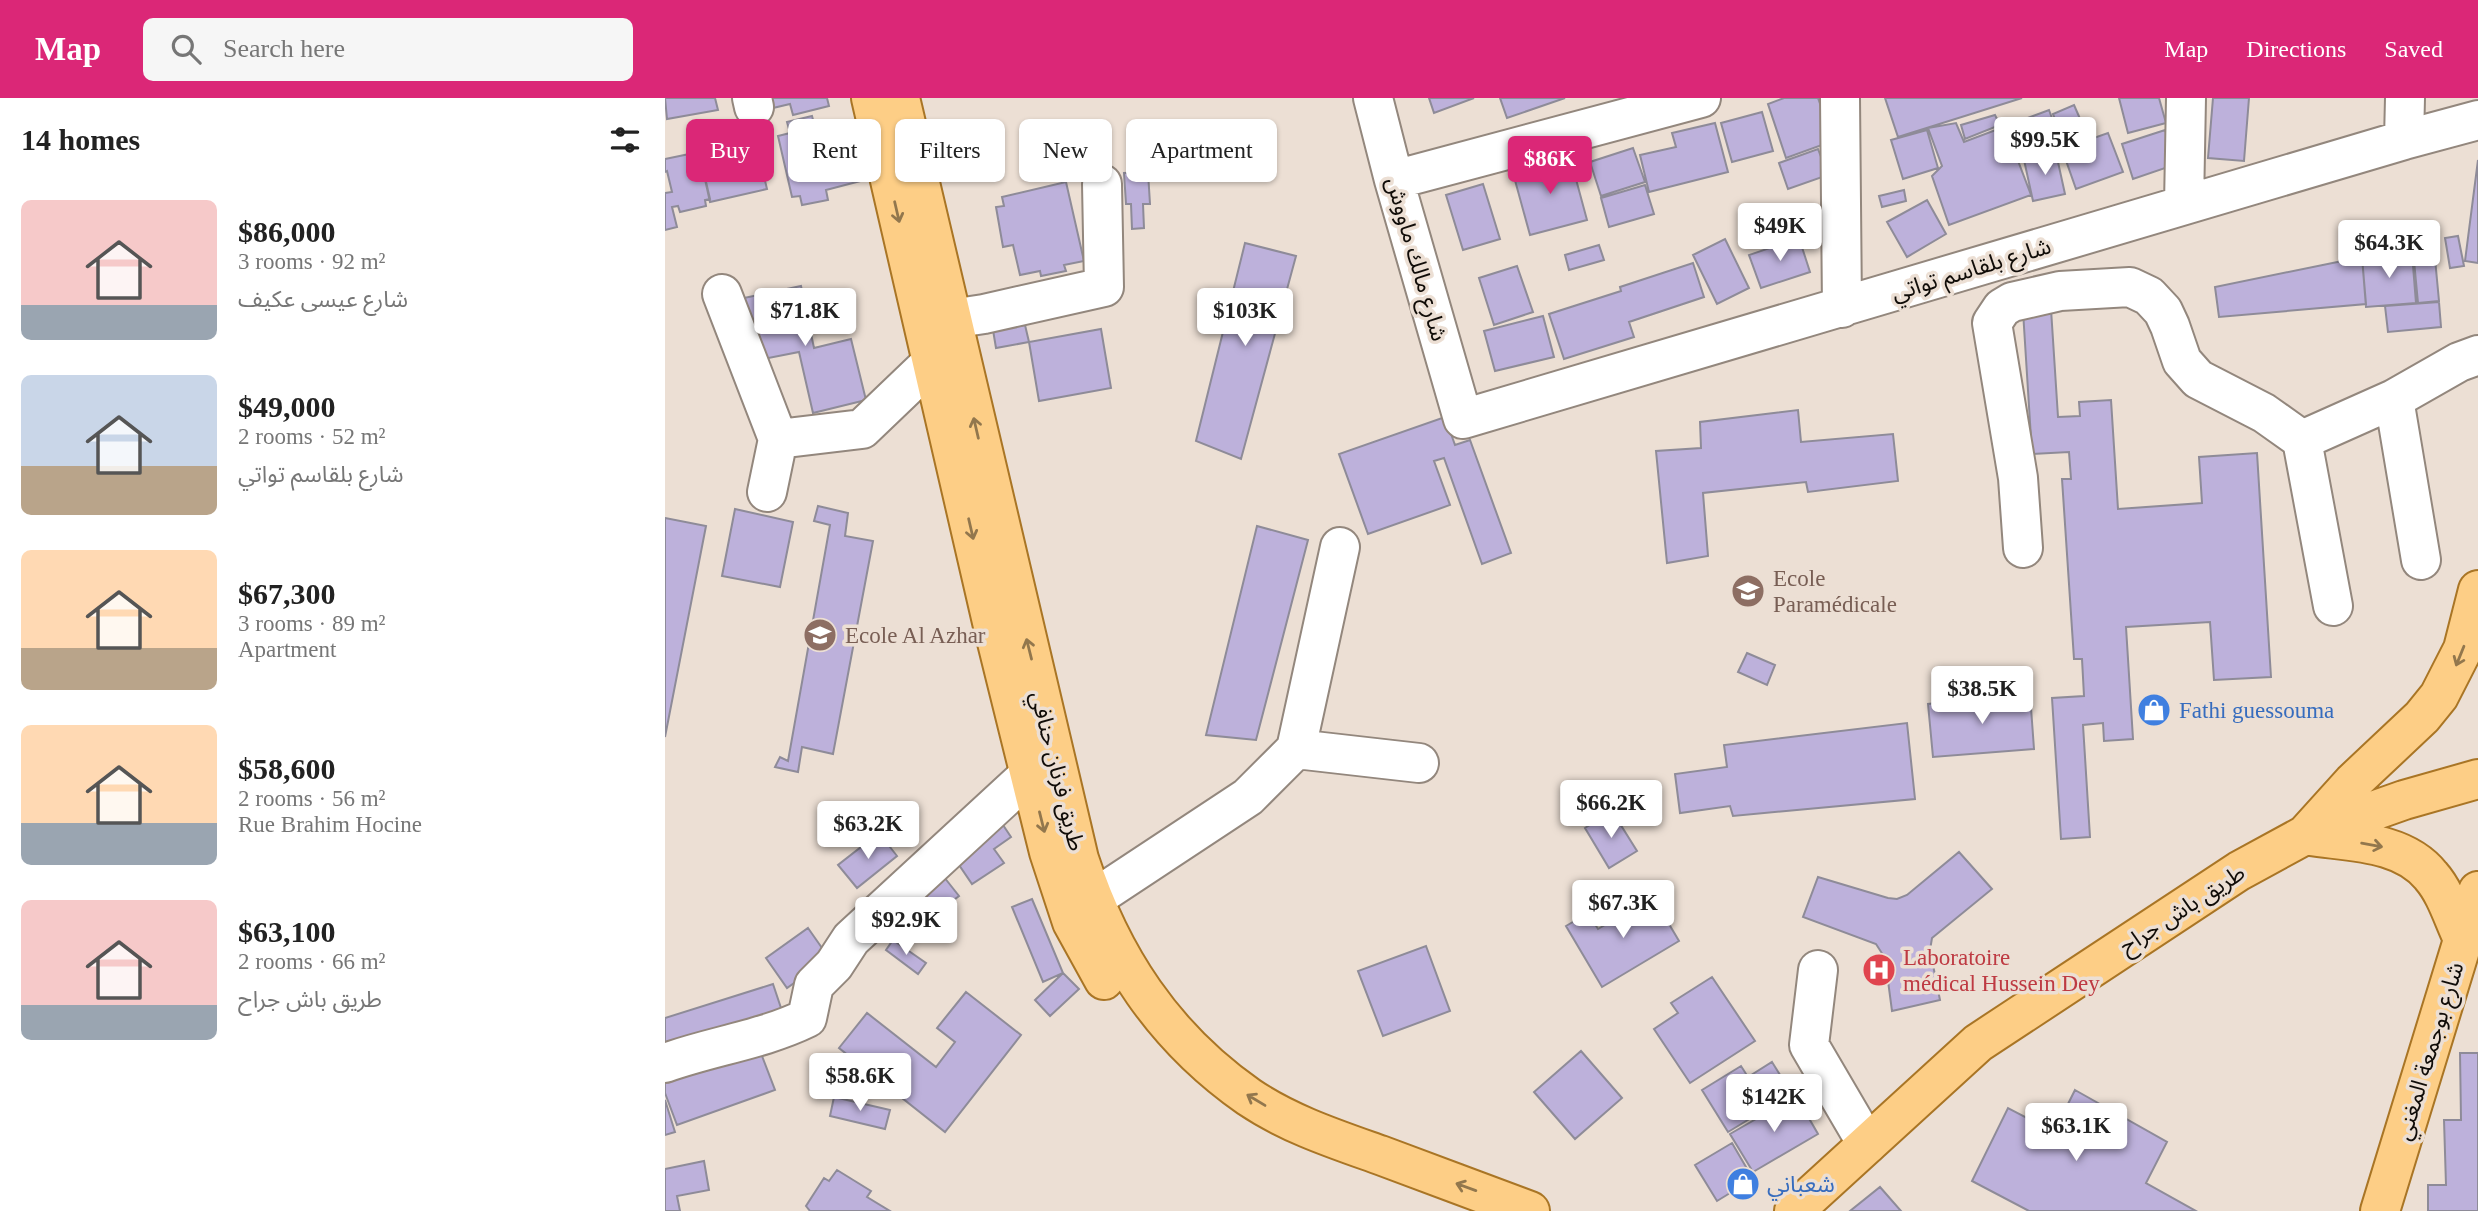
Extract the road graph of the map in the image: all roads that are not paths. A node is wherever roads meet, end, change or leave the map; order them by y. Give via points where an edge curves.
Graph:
1 (871, 98) edge
2 (900, 98) edge
3 (1373, 98) edge
4 (1701, 98) edge
5 (1840, 98) edge
6 (2186, 98) edge
7 (2405, 98) edge
8 (2478, 120) edge
9 (2404, 140) junction
10 (1394, 180) junction
11 (1102, 184) dead end
12 (2184, 205) junction
13 (2052, 245) junction
14 (2060, 291) junction
15 (722, 294) dead end
16 (1842, 308) junction
17 (951, 319) junction
18 (2478, 355) edge
19 (932, 362) junction
20 (2393, 398) junction
21 (1463, 419) joint
22 (778, 439) junction
23 (2302, 440) junction
24 (767, 492) dead end
25 (1340, 547) dead end
26 (2023, 548) dead end
27 (2421, 559) dead end
28 (2478, 590) edge
29 (2333, 606) dead end
30 (1296, 749) junction
31 (1419, 763) dead end
32 (1030, 774) junction
33 (2478, 779) edge
34 (2305, 835) junction
35 (2478, 891) edge
36 (1093, 900) junction
37 (2463, 939) junction
38 (1818, 970) dead end
39 (665, 1063) edge
40 (1867, 1144) junction
41 (1455, 1211) edge
42 (1529, 1211) edge
43 (1794, 1211) edge
44 (2380, 1211) edge

1 -> 19 main road, طريق فرنان حنافي
2 - 17 main road, طريق فرنان حنافي
3 - 10 street, شارع مالك ماووش
4 - 10 street
5 - 16 street
6 - 12 street
7 - 9 street
8 - 9 street, شارع بلقاسم تواتي
9 - 12 street, شارع بلقاسم تواتي
10 - 21 street, شارع مالك ماووش
11 - 17 street via 1104,287
12 - 13 street, شارع بلقاسم تواتي
13 - 14 street
13 - 16 street, شارع بلقاسم تواتي
14 - 23 street via 2130,287 2149,296 2163,311 2189,370
14 - 26 street via 2011,302 1993,323 2018,478
15 - 22 street
16 - 21 street, شارع بلقاسم تواتي
36 -> 17 main road, طريق فرنان حنافي via 1076,846
18 - 20 street
19 - 22 street via 862,429
19 -> 32 main road, طريق فرنان حنافي
20 - 23 street
20 - 27 street
22 - 24 street
23 - 29 street
25 - 30 street
28 -> 34 main road via 2463,649 2439,696
30 - 31 street
30 - 36 street via 1248,797
32 - 39 street via 851,939 814,985 807,1018 781,1031
32 -> 41 main road, طريق فرنان حنافي via 1072,922 1126,1015 1184,1079 1224,1111 1282,1146
33 - 34 main road, طريق باش جراح
34 -> 37 main road via 2393,849 2413,860 2431,875
34 - 40 main road, طريق باش جراح via 2239,871 1978,1043
35 - 37 main road, شارع بوجمعة المغني
42 -> 36 main road, طريق فرنان حنافي via 1307,1128 1251,1098 1204,1062 1164,1021 1113,944
37 - 44 main road, شارع بوجمعة المغني
38 - 40 street via 1809,1045
40 - 43 main road, طريق باش جراح

